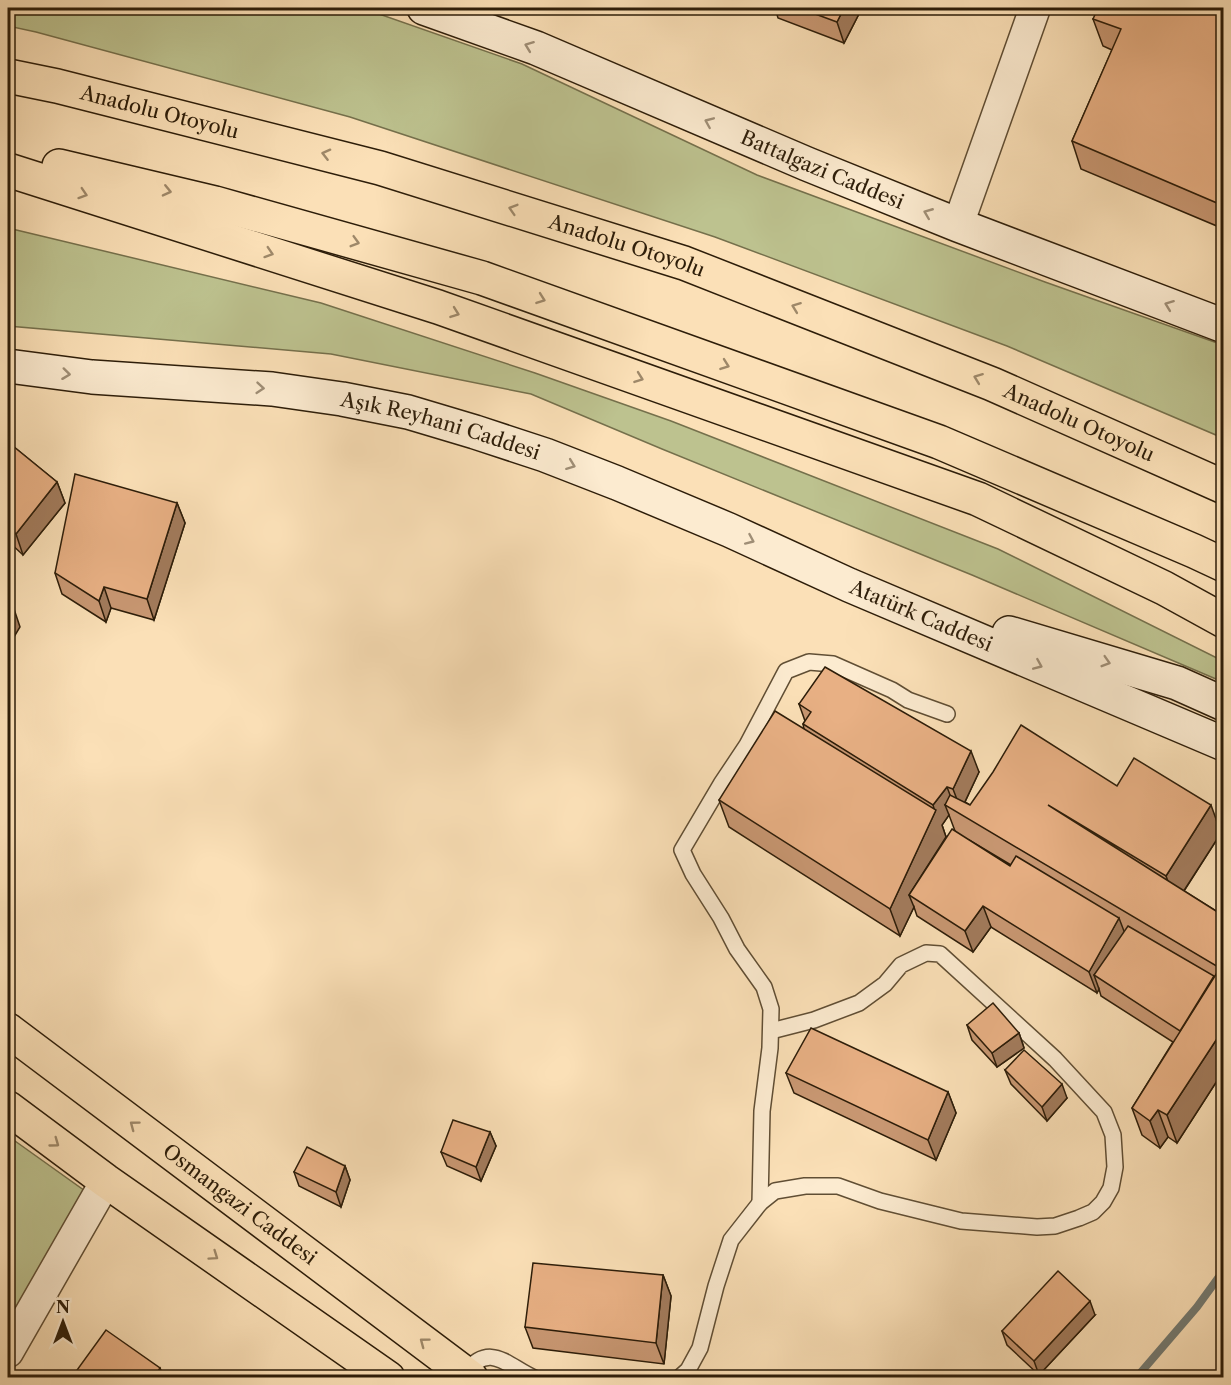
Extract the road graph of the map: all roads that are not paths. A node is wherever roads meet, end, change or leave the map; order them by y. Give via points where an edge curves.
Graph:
1 (424, 8) edge
2 (1035, 8) edge
3 (472, 16) edge
4 (8, 76) edge
5 (8, 154) edge
6 (8, 171) edge
7 (958, 225) junction
8 (1224, 326) edge
9 (8, 366) edge
10 (1224, 487) edge
11 (1224, 565) edge
12 (849, 585) junction
13 (1224, 621) edge
14 (1224, 704) edge
15 (947, 714) dead end
16 (1224, 744) edge
17 (8, 1030) edge
18 (771, 1031) junction
19 (8, 1108) edge
20 (106, 1181) junction
21 (760, 1203) junction
22 (8, 1352) edge
23 (468, 1375) edge
24 (388, 1377) edge
25 (534, 1377) edge
26 (679, 1377) edge

1 - 3 main road, Battalgazi Caddesi
2 - 7 street
7 -> 3 main road, Battalgazi Caddesi via 547,53
10 -> 4 main road, Anadolu Otoyolu via 992,384 684,263 380,168
5 -> 11 main road via 214,202 482,278 939,442
6 -> 13 main road via 438,307 978,499
8 -> 7 main road, Battalgazi Caddesi
9 -> 12 main road, Aşık Reyhani Caddesi via 92,377 273,389 408,412 545,454 729,530
12 -> 14 main road, Atatürk Caddesi via 1177,683
12 -> 16 main road, Atatürk Caddesi
15 - 18 lane via 832,664 809,662 786,671 747,745 682,850 737,949 764,987 771,1010
23 -> 17 main road, Osmangazi Caddesi
18 - 21 lane via 762,1111
18 - 21 lane via 859,1003 885,984 901,965 926,953 940,954 1055,1059 1104,1112 1113,1135 1115,1167 1111,1188 1093,1212 1055,1226 961,1221 838,1186 775,1191
19 -> 20 main road
20 - 22 street
20 -> 24 main road
21 - 26 lane via 731,1240 700,1348 688,1370
23 - 25 lane via 472,1363 496,1356

